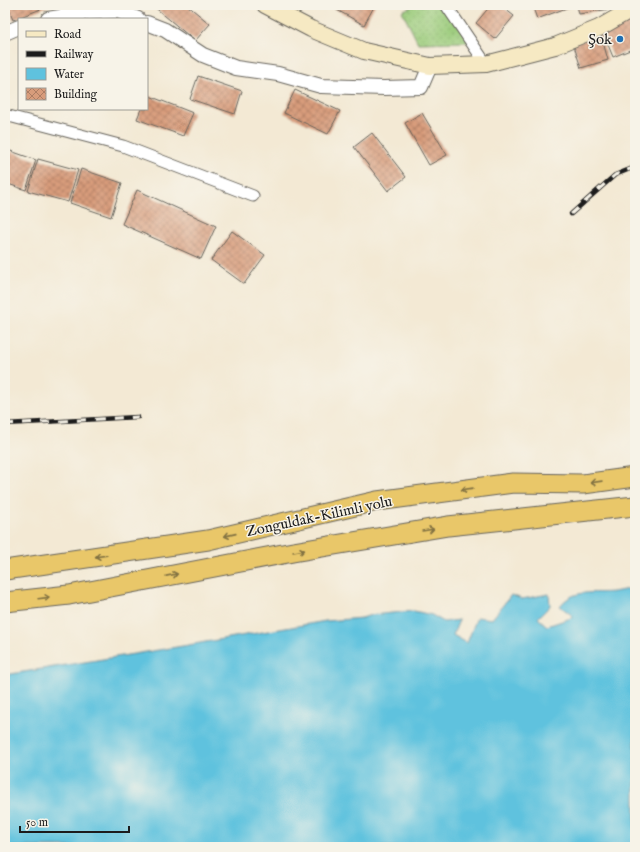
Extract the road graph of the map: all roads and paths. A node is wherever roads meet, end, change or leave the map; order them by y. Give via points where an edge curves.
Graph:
1 (266, 5) edge
2 (446, 5) edge
3 (635, 7) edge
4 (54, 18) edge
5 (136, 18) edge
6 (148, 23) edge
7 (18, 27) edge
8 (5, 33) edge
9 (486, 64) junction
10 (430, 66) junction
11 (5, 115) edge
12 (253, 196) dead end
13 (635, 477) edge
14 (635, 506) edge
15 (5, 570) edge
16 (5, 602) edge

1 - 10 main road via 311,29 364,51
2 - 9 street
3 - 9 main road via 577,38
4 - 5 street via 118,11
6 - 10 street via 165,30 203,55 236,68 278,74 320,86 420,87
7 - 8 street
9 - 10 main road
11 - 12 street via 123,146
13 -> 15 highway, Zonguldak-Kilimli yolu via 583,484 513,483 377,501 208,540
16 -> 14 highway, Zonguldak-Kilimli yolu via 69,595 292,552 448,526

